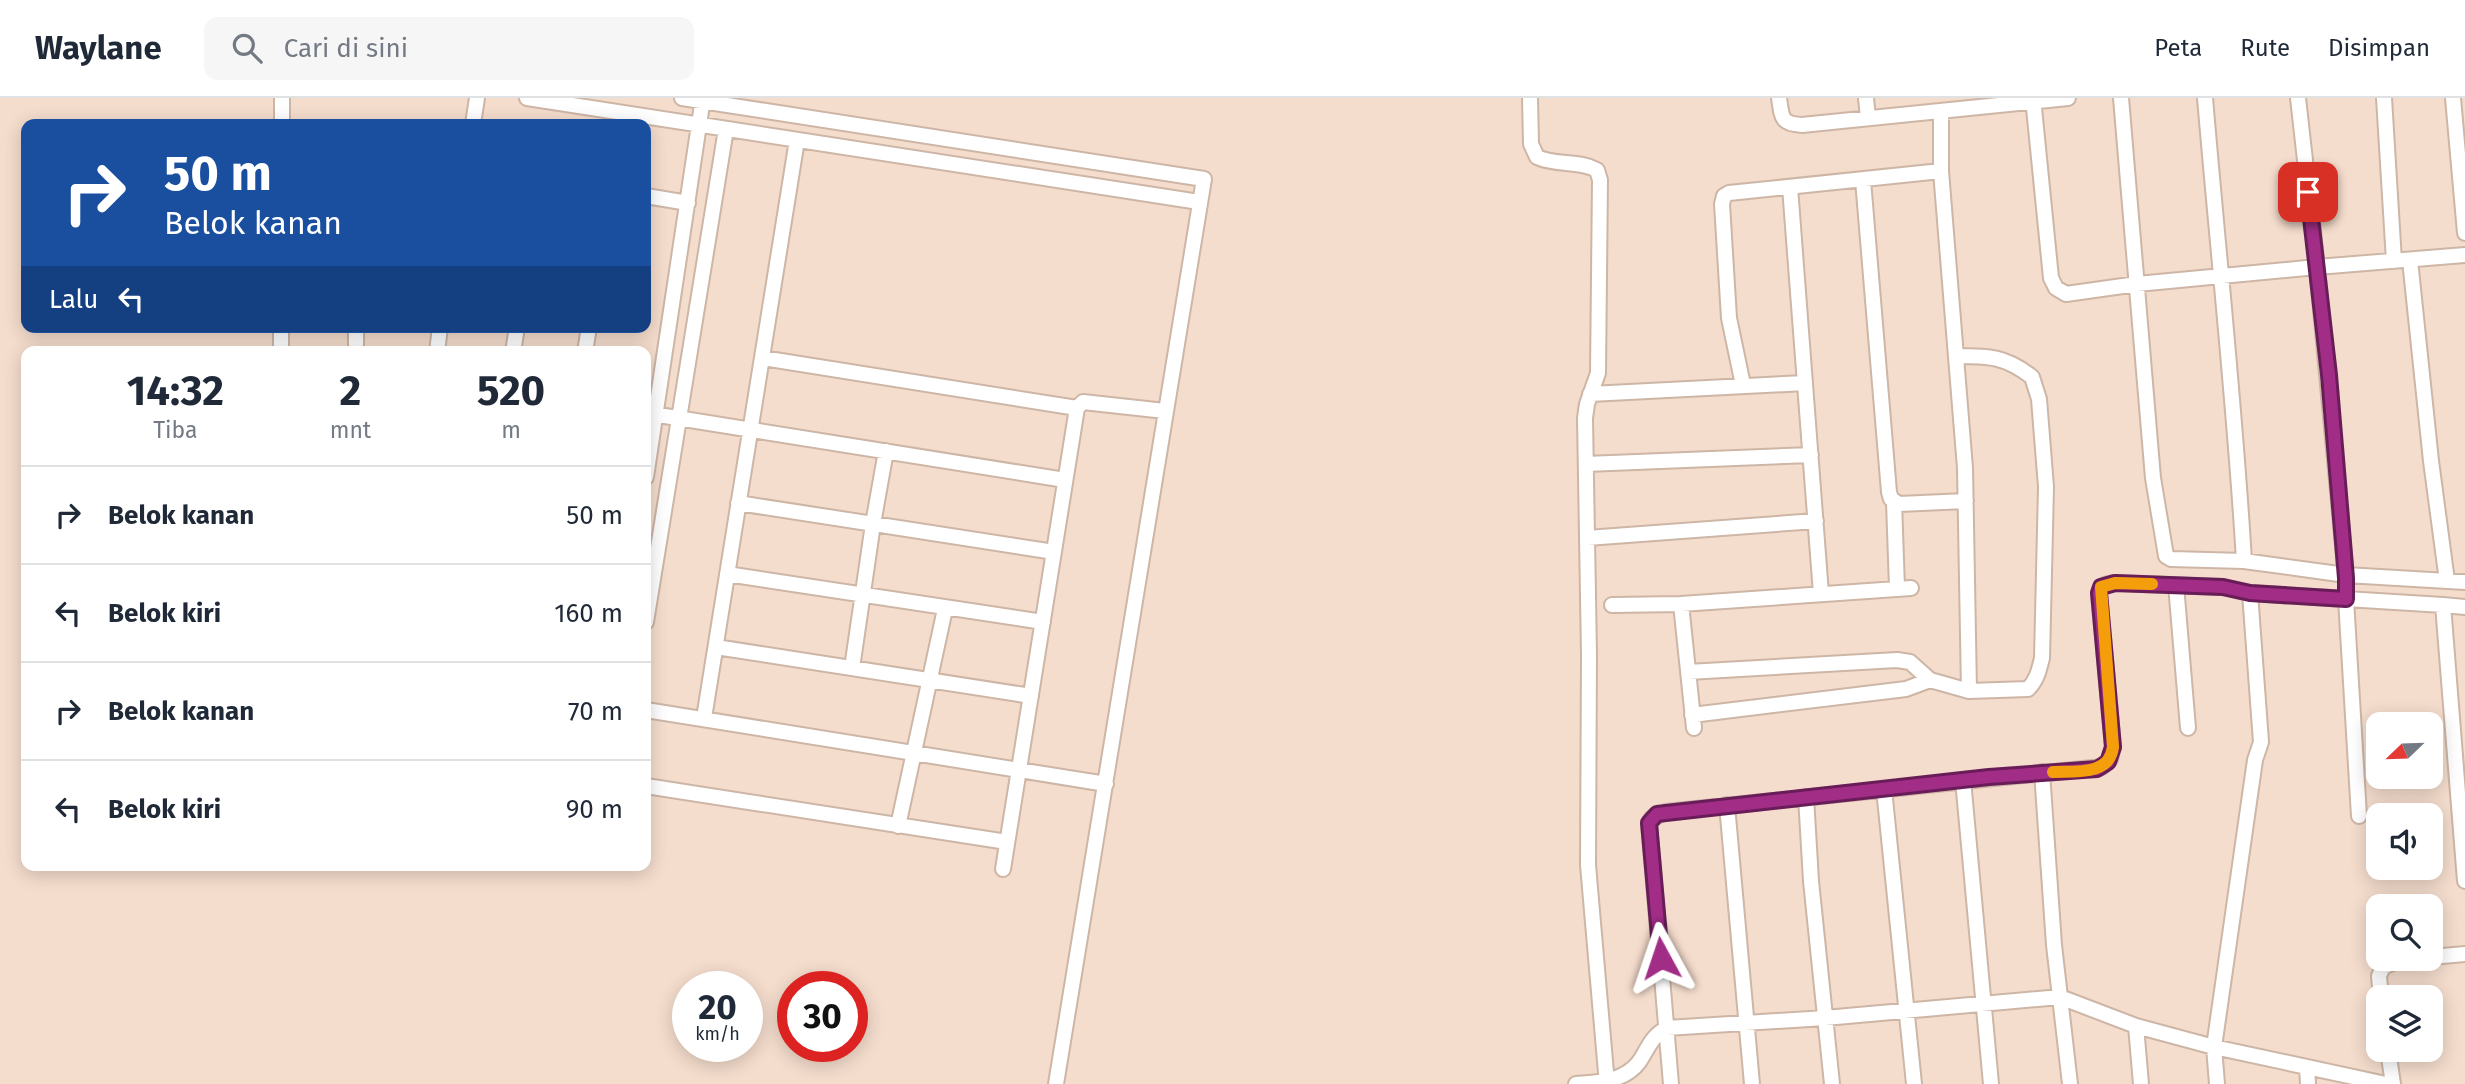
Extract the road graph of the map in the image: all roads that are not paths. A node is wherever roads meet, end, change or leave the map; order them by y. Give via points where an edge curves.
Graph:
1 (282, 98) edge
2 (477, 98) edge
3 (527, 98) edge
4 (682, 98) edge
5 (1530, 98) edge
6 (1779, 98) edge
7 (1866, 98) edge
8 (2068, 98) edge
9 (2120, 98) edge
10 (2206, 98) edge
11 (2298, 98) edge
12 (2384, 98) edge
13 (2453, 98) edge
14 (703, 100) edge
15 (2033, 100) edge
16 (1944, 106) edge
17 (1868, 118) junction
18 (282, 119) edge
19 (474, 119) edge
20 (700, 125) junction
21 (726, 129) junction
22 (797, 140) junction
23 (1941, 171) junction
24 (1863, 180) junction
25 (1790, 187) junction
26 (651, 197) edge
27 (1199, 202) junction
28 (688, 203) junction
29 (2465, 233) edge
30 (2465, 255) edge
31 (2410, 260) junction
32 (2394, 261) junction
33 (2317, 267) junction
34 (2220, 277) junction
35 (2137, 284) junction
36 (1956, 356) junction
37 (762, 358) junction
38 (1805, 383) junction
39 (1743, 386) junction
40 (1590, 394) junction
41 (1077, 408) junction
42 (1165, 411) junction
43 (651, 414) edge
44 (680, 419) junction
45 (751, 429) junction
46 (886, 451) junction
47 (1811, 455) junction
48 (1586, 464) junction
49 (1065, 480) junction
50 (1966, 500) junction
51 (1894, 502) junction
52 (738, 503) junction
53 (1816, 522) junction
54 (873, 524) junction
55 (1587, 538) junction
56 (1054, 552) junction
57 (2244, 561) junction
58 (727, 574) junction
59 (2346, 575) junction
60 (2447, 581) junction
61 (2465, 582) edge
62 (2176, 585) junction
63 (651, 592) edge
64 (2250, 593) junction
65 (1821, 594) junction
66 (862, 595) junction
67 (2346, 599) junction
68 (1681, 604) junction
69 (1612, 605) dead end
70 (2443, 605) junction
71 (2465, 607) edge
72 (945, 609) junction
73 (1042, 622) junction
74 (716, 647) junction
75 (852, 668) junction
76 (1688, 672) junction
77 (930, 680) junction
78 (1930, 680) junction
79 (1969, 691) junction
80 (1031, 696) junction
81 (651, 711) edge
82 (704, 718) junction
83 (2188, 728) dead end
84 (914, 752) junction
85 (1019, 769) junction
86 (2042, 772) junction
87 (1963, 780) junction
88 (1106, 784) junction
89 (651, 787) edge
90 (1884, 789) junction
91 (1805, 797) junction
92 (1727, 806) junction
93 (2359, 816) dead end
94 (898, 825) junction
95 (1007, 842) junction
96 (1003, 869) dead end
97 (2465, 881) edge
98 (2465, 954) edge
99 (2443, 956) edge
100 (2060, 997) junction
101 (1983, 1003) junction
102 (1906, 1011) junction
103 (1825, 1018) junction
104 (1745, 1024) junction
105 (2136, 1026) junction
106 (1667, 1028) junction
107 (2214, 1047) junction
108 (2390, 1062) edge
109 (2307, 1067) junction
110 (1606, 1083) edge
111 (1056, 1084) edge
112 (1576, 1084) edge
113 (1671, 1084) edge
114 (1752, 1084) edge
115 (1832, 1084) edge
116 (1914, 1084) edge
117 (1991, 1084) edge
118 (2070, 1084) edge
119 (2141, 1084) edge
120 (2217, 1084) edge
121 (2308, 1084) edge
122 (2386, 1084) edge
123 (2393, 1084) edge

1 - 18 street
2 - 19 street
3 - 20 street
4 - 14 street
5 - 40 street via 1531,144 1537,158 1589,166 1597,170 1600,180 1598,373
6 - 17 street via 1789,125
7 - 17 street
8 - 15 street
9 - 35 street
10 - 34 street
11 - 33 street
12 - 32 street
13 - 29 street
14 - 20 street
14 - 27 street via 1204,180
15 - 16 street
15 - 35 street via 2056,288 2066,294
16 - 17 street
16 - 23 street
20 - 21 street
20 - 28 street
21 - 22 street
21 - 44 street
22 - 27 street
22 - 37 street
23 - 24 street
23 - 36 street
24 - 25 street
24 - 51 street via 1889,492
25 - 38 street
25 - 39 street via 1730,193 1722,204 1729,318
26 - 28 street
27 - 42 street
28 - 43 street
30 - 31 street
31 - 32 street
31 - 60 street
32 - 33 street
33 - 34 street
33 - 59 street
34 - 35 street
34 - 57 street
35 - 57 street via 2152,478 2165,553 2172,559
36 - 50 street
36 - 79 street via 2004,359 2032,377 2039,399 2046,487 2039,672 2028,689
37 - 41 street
37 - 45 street
38 - 39 street
38 - 47 street
39 - 40 street
40 - 48 street via 1585,418
41 - 42 street via 1083,402
41 - 49 street
42 - 88 street
43 - 44 street
44 - 45 street
44 - 63 street
45 - 46 street
45 - 52 street
46 - 49 street
46 - 54 street
47 - 48 street
47 - 53 street
48 - 55 street
49 - 56 street
50 - 51 street
50 - 79 street
51 - 65 street via 1904,588
52 - 54 street
52 - 58 street
53 - 55 street
53 - 65 street
54 - 56 street
54 - 66 street
55 - 110 street via 1588,865
56 - 73 street
57 - 59 street
58 - 66 street
58 - 74 street
59 - 60 street
59 - 67 street
60 - 61 street
62 - 64 street
62 - 83 street
62 - 86 street via 2115,583 2101,587 2112,754 2106,765 2097,769
64 - 67 street
64 - 107 street via 2261,742
65 - 68 street
66 - 72 street
66 - 75 street
67 - 70 street
67 - 93 street
68 - 69 street
68 - 76 street
70 - 71 street
70 - 97 street
72 - 73 street
72 - 77 street
73 - 80 street
74 - 75 street
74 - 82 street
75 - 77 street
76 - 78 street via 1897,660 1910,662
76 - 78 street via 1693,721 1906,689
77 - 80 street
77 - 84 street
78 - 79 street
80 - 85 street
81 - 82 street
82 - 84 street
84 - 85 street
84 - 94 street
85 - 88 street
85 - 95 street
86 - 87 street
86 - 100 street
87 - 90 street
87 - 101 street
88 - 111 street
89 - 94 street
90 - 91 street
90 - 102 street
91 - 92 street
91 - 103 street
92 - 104 street
92 - 106 street via 1657,814 1649,823
94 - 95 street
95 - 96 street
98 - 99 street
100 - 101 street
100 - 105 street
100 - 118 street
101 - 102 street
101 - 117 street
102 - 103 street
102 - 116 street
103 - 104 street
103 - 115 street
104 - 106 street
104 - 114 street
105 - 107 street
105 - 119 street
106 - 110 street via 1651,1040 1629,1072
106 - 113 street
107 - 109 street
107 - 120 street
108 - 123 street
109 - 121 street
109 - 122 street
110 - 112 street

